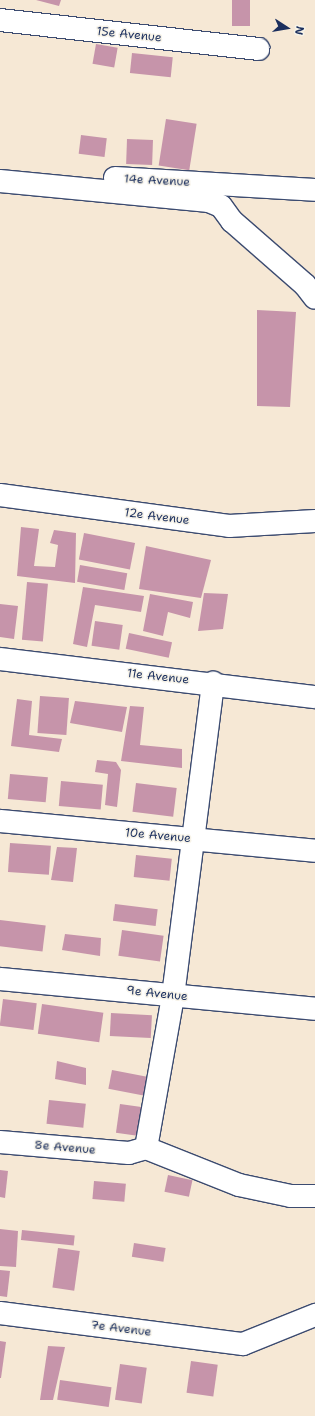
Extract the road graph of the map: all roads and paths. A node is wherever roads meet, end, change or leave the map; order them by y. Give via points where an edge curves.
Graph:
1 (0, 20) edge
2 (258, 49) dead end
3 (0, 166) edge
4 (0, 182) edge
5 (315, 190) edge
6 (315, 298) edge
7 (0, 495) edge
8 (315, 521) edge
9 (0, 659) edge
10 (213, 683) junction
11 (315, 697) edge
12 (0, 821) edge
13 (195, 839) junction
14 (315, 851) edge
15 (0, 979) edge
16 (173, 996) junction
17 (315, 1009) edge
18 (0, 1142) edge
19 (137, 1151) junction
20 (315, 1196) edge
21 (0, 1313) edge
22 (315, 1315) edge

1 - 2 street, 15e Avenue
3 - 5 street, 14e Avenue via 107,178
4 - 6 street via 209,201 221,206 232,222 305,285
7 - 8 street, 12e Avenue via 229,526
9 - 10 street, 11e Avenue
10 - 11 street, 11e Avenue
10 - 13 street
12 - 13 street, 10e Avenue
13 - 14 street, 10e Avenue
13 - 16 street
15 - 16 street, 9e Avenue
16 - 17 street, 9e Avenue
16 - 19 street
18 - 19 street, 8e Avenue
19 - 20 street, 8e Avenue via 239,1185 291,1196
21 - 22 street, 7e Avenue via 243,1344

